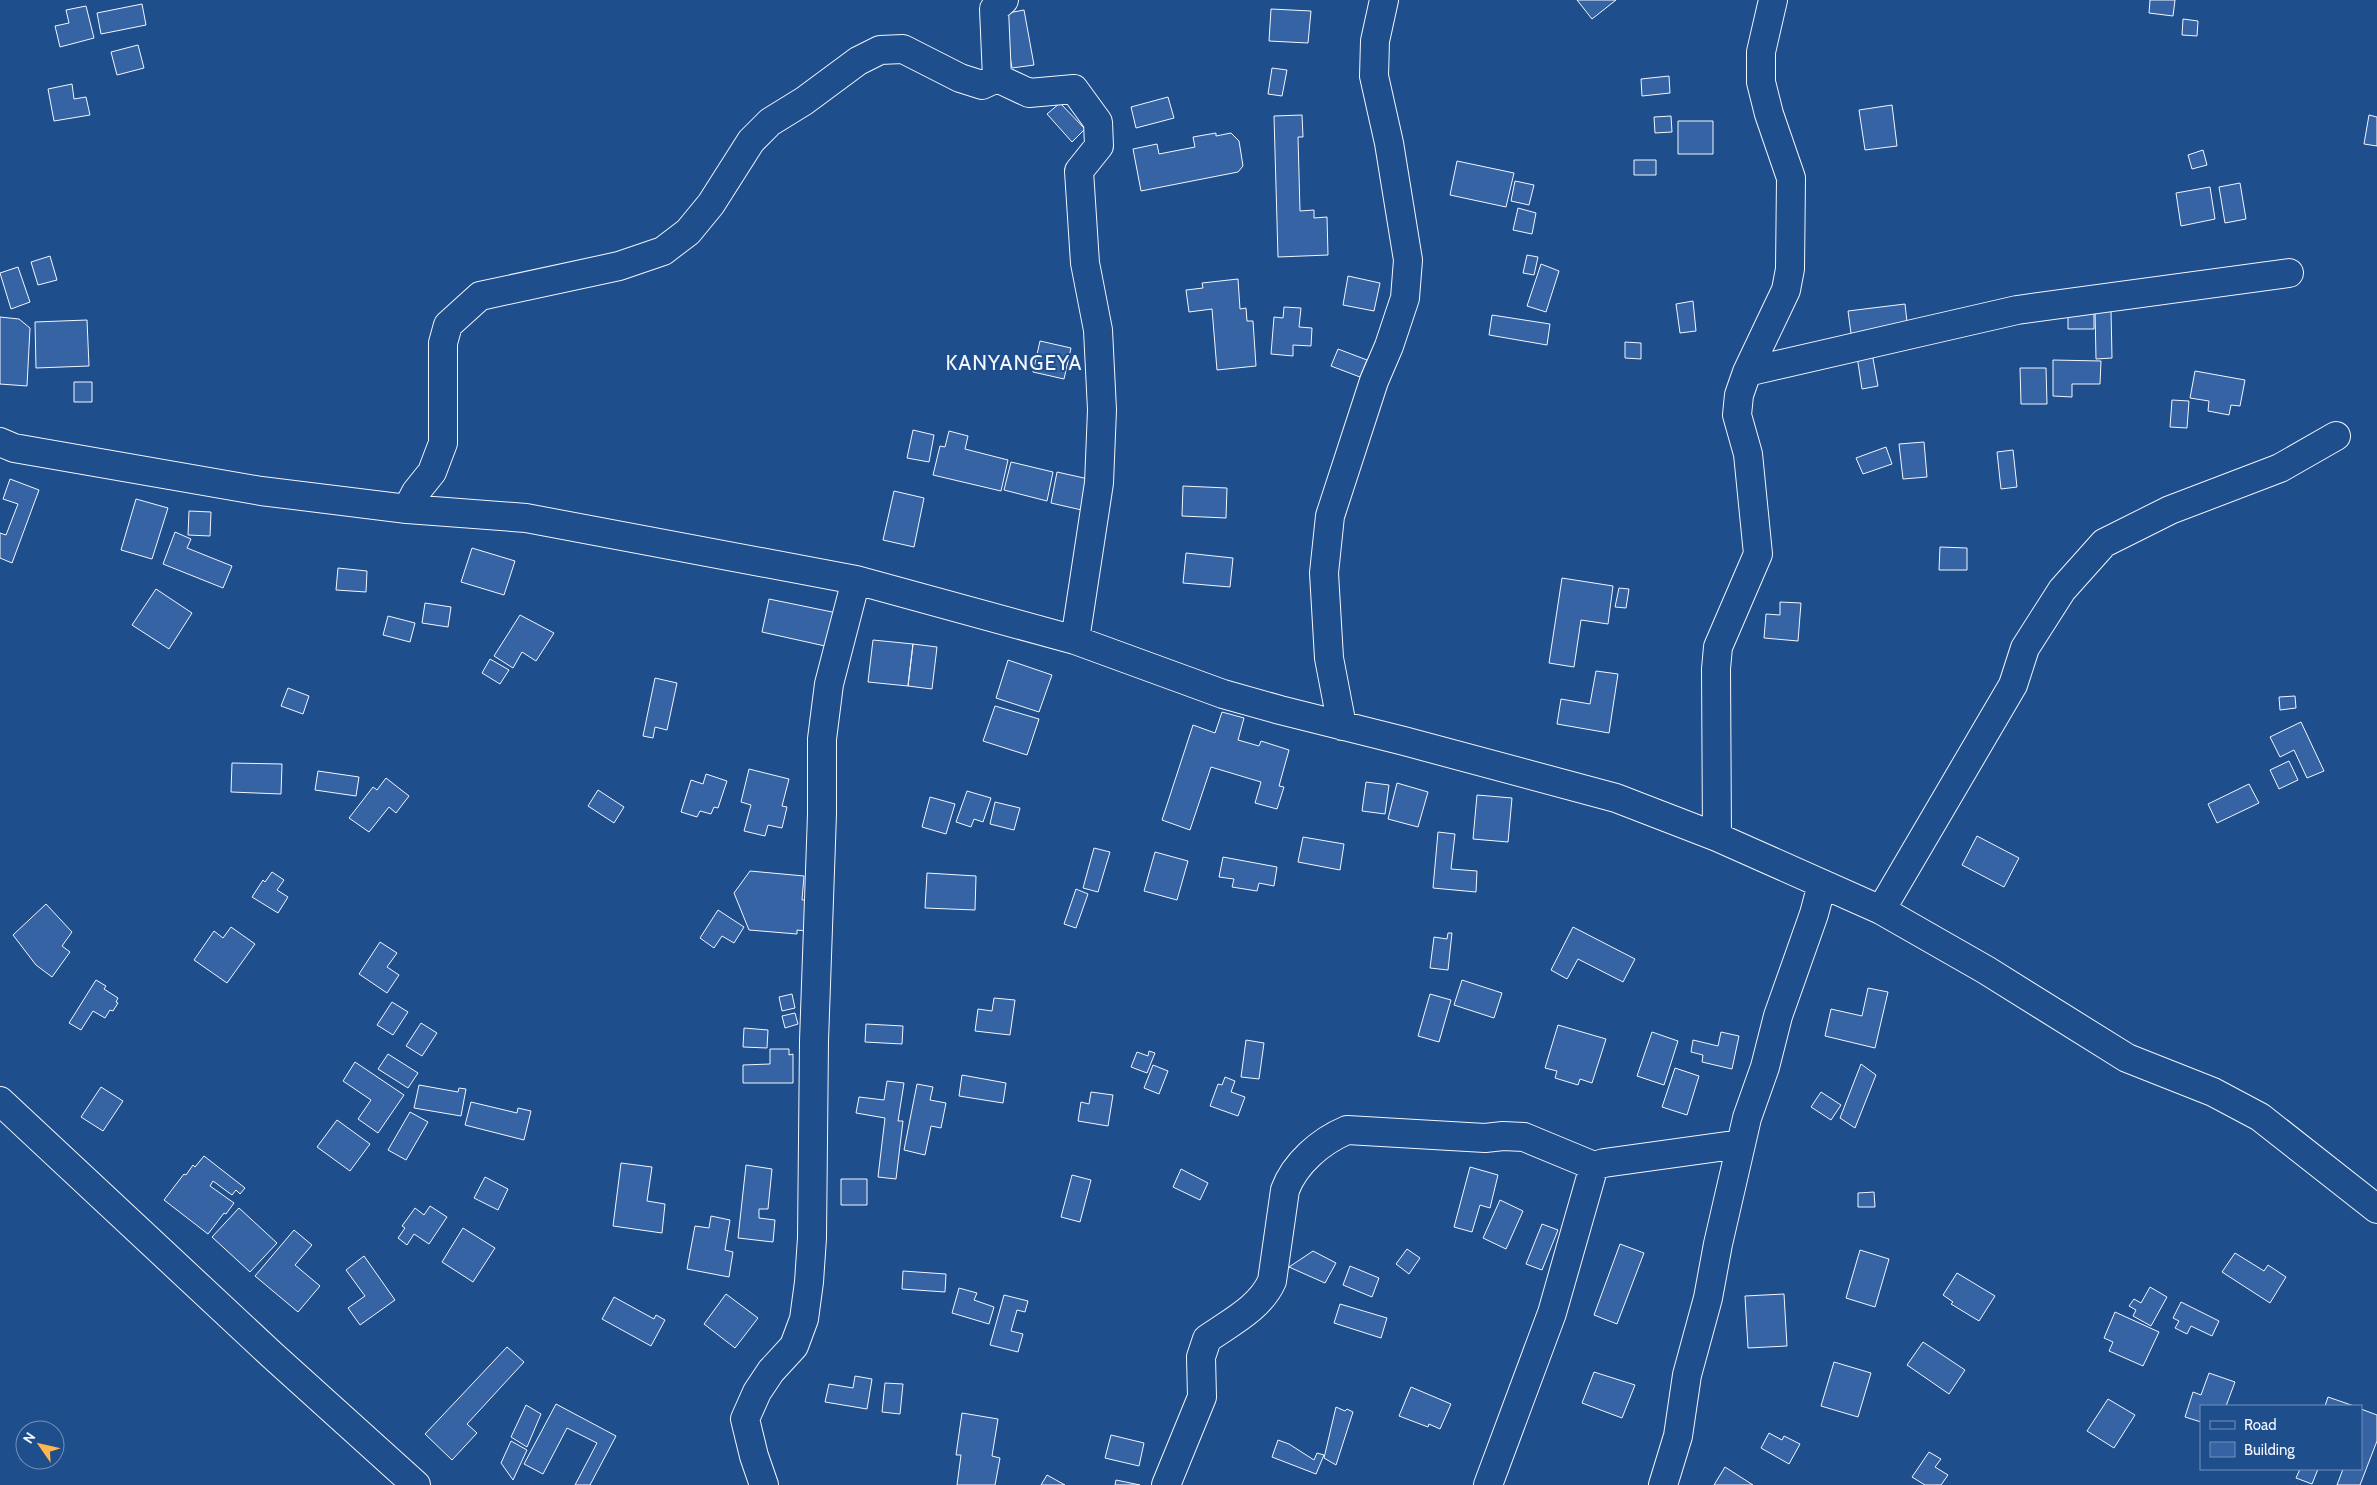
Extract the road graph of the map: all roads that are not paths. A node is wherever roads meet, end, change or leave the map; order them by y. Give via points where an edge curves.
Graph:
1 (1004, 0) edge
2 (1384, 0) edge
3 (1773, 0) edge
4 (997, 78) junction
5 (2289, 273) dead end
6 (1747, 372) junction
7 (2336, 436) dead end
8 (0, 442) edge
9 (407, 509) junction
10 (856, 580) junction
11 (1075, 640) junction
12 (1342, 726) junction
13 (1717, 837) junction
14 (1822, 884) junction
15 (1881, 910) junction
16 (0, 1100) edge
17 (1741, 1144) junction
18 (1594, 1166) junction
19 (2377, 1209) edge
20 (416, 1485) edge
21 (764, 1485) edge
22 (1166, 1485) edge
23 (1488, 1485) edge
24 (1663, 1485) edge

1 - 4 street via 994,8
2 - 12 street via 1375,41 1374,76 1408,260 1405,298 1330,516 1324,573 1328,658
3 - 6 street via 1761,52 1761,82 1791,178 1790,270 1786,290
4 - 9 street via 982,85 960,78 903,49 880,50 858,61 770,122 752,141 712,204 688,232 663,251 619,266 480,296 448,326 443,343 443,443 432,472
4 - 11 street via 1029,93 1074,90 1098,122 1100,146 1079,172 1085,263 1098,330 1102,410 1098,483
5 - 6 street via 2017,310
6 - 13 street via 1739,395 1737,415 1748,454 1758,554 1718,647
7 - 15 street via 2280,468 2170,510 2104,543 2062,590 2025,648 2013,684
8 - 9 street via 14,448 261,491
9 - 10 street via 526,518
10 - 11 street
10 - 21 street via 830,684 822,739 812,1238 808,1291 804,1319 794,1346 771,1371 745,1419
11 - 12 street via 1223,694
12 - 13 street via 1616,798
13 - 14 street
14 - 15 street
14 - 17 street via 1778,1016
15 - 19 street via 1986,970 2128,1058 2213,1092 2260,1117
16 - 20 street
17 - 18 street
17 - 24 street via 1708,1298 1687,1375 1678,1436
18 - 22 street via 1524,1137 1485,1138 1347,1130 1327,1139 1289,1179 1272,1281 1266,1293 1258,1303 1208,1339 1203,1348 1202,1397
18 - 23 street via 1552,1313

